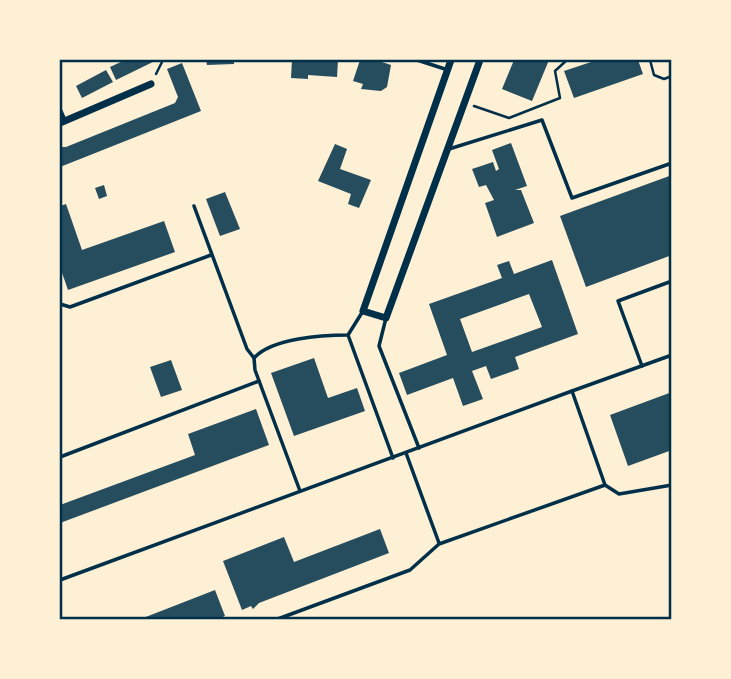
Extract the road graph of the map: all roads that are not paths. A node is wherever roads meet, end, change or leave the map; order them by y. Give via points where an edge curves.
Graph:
1 (417, 60) edge
2 (451, 60) edge
3 (480, 60) edge
4 (447, 70) junction
5 (152, 84) road end
6 (60, 109) edge
7 (62, 122) edge
8 (447, 149) junction
9 (671, 163) edge
10 (194, 206) dead end
11 (211, 255) junction
12 (671, 281) edge
13 (60, 304) edge
14 (363, 311) junction
15 (386, 318) junction
16 (348, 335) junction
17 (671, 355) edge
18 (254, 358) junction
19 (642, 366) junction
20 (259, 381) junction
21 (572, 391) junction
22 (419, 448) junction
23 (406, 453) junction
24 (60, 457) edge
25 (393, 458) junction
26 (606, 485) junction
27 (671, 485) edge
28 (300, 492) junction
29 (439, 544) junction
30 (60, 580) edge
31 (275, 620) edge

1 - 4 lane
2 - 4 street
3 - 8 street
4 - 14 street
5 - 7 street
6 - 7 lane
8 - 9 lane via 542,120 572,198
8 - 15 street
10 - 11 lane
11 - 13 lane via 70,307
11 - 18 lane
12 - 19 lane via 618,301
14 - 15 street
14 - 16 lane
15 - 22 lane via 379,346
16 - 18 lane via 312,335
16 - 25 lane
17 - 19 lane
18 - 20 lane
19 - 21 lane
20 - 24 lane
20 - 28 lane
21 - 22 lane
21 - 26 lane
22 - 23 lane
23 - 25 lane
23 - 29 lane
25 - 28 lane
26 - 27 lane via 619,494
26 - 29 lane
28 - 30 lane
29 - 31 lane via 410,570

